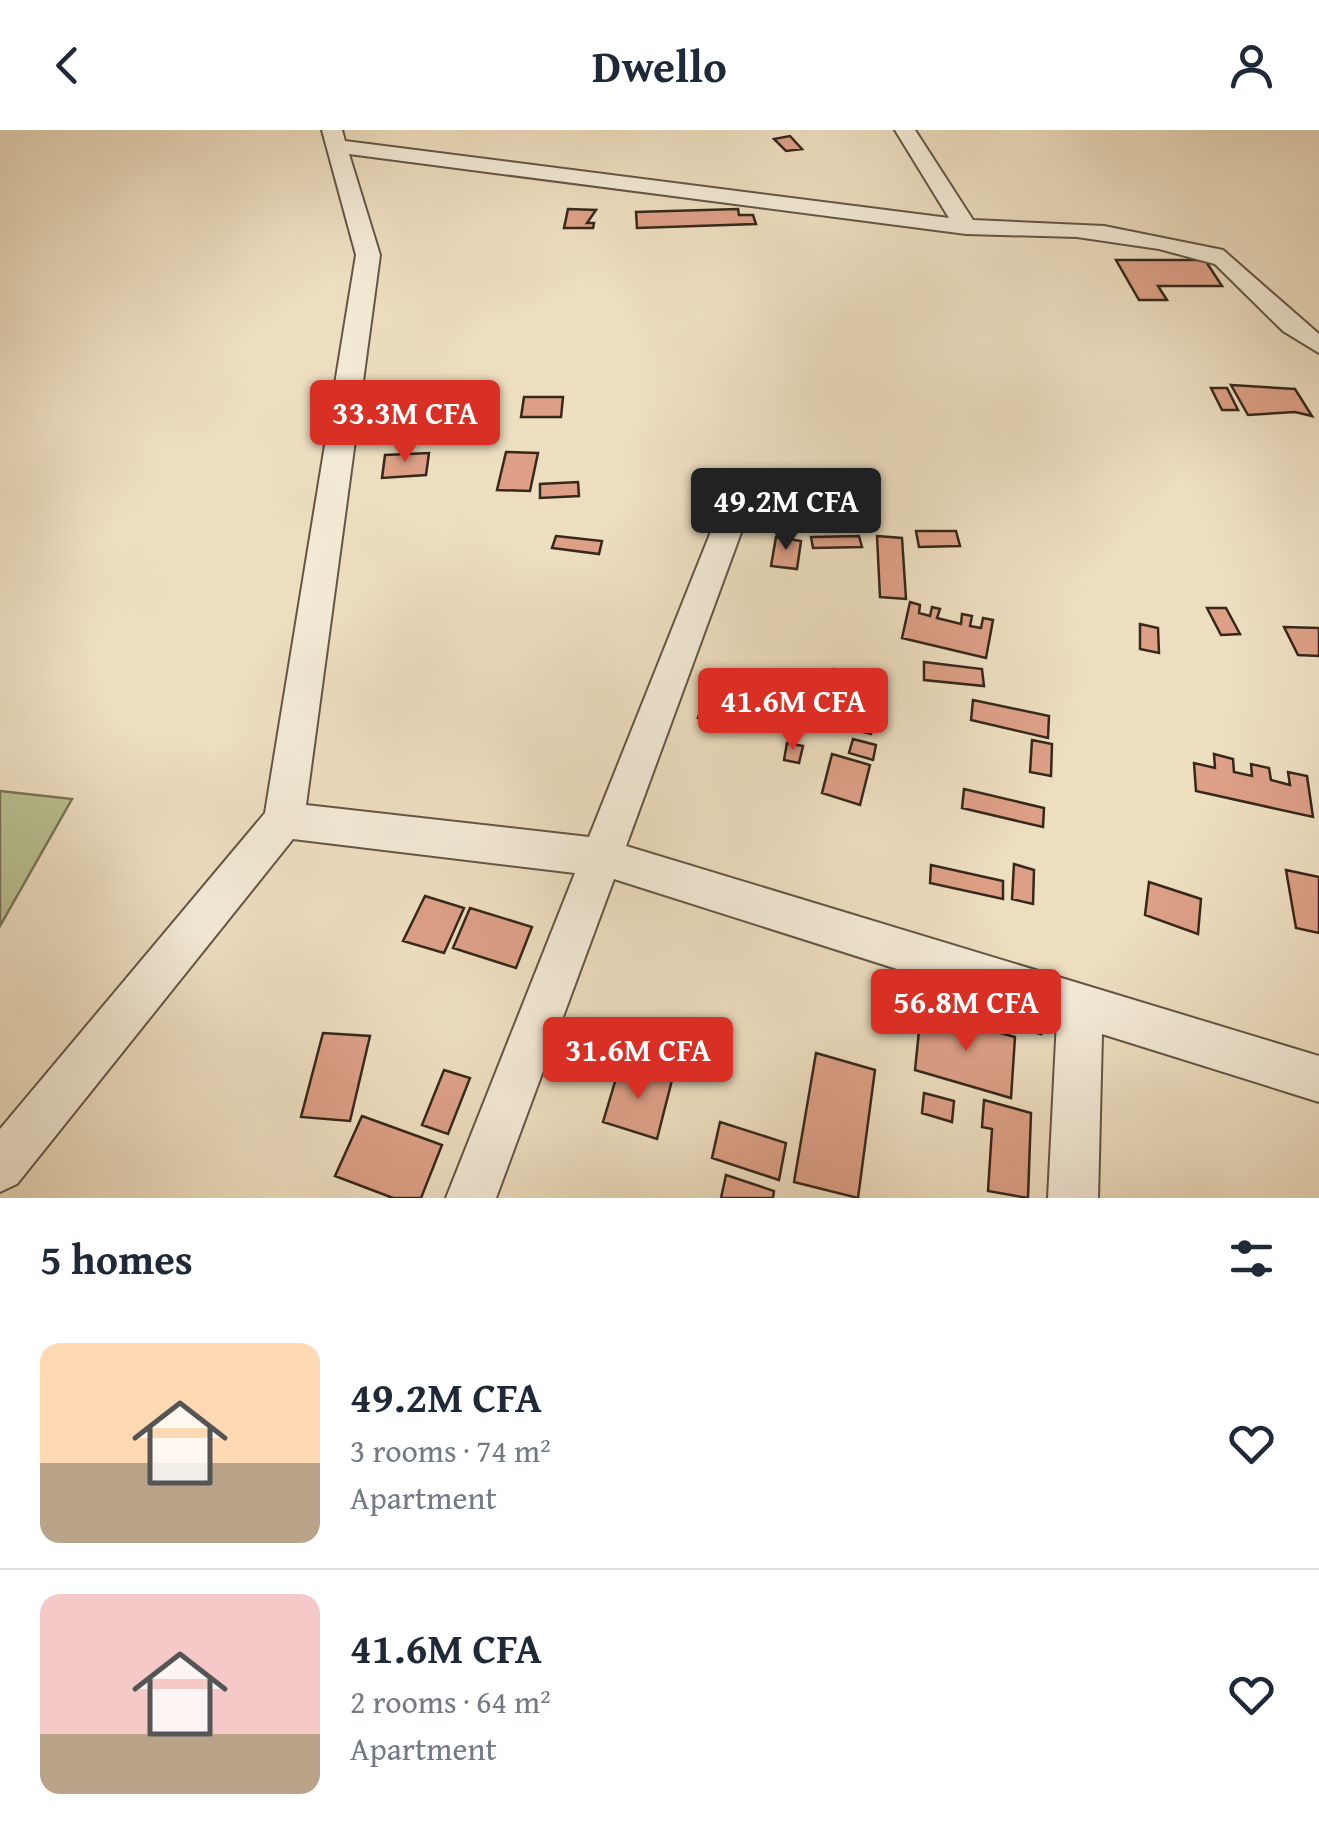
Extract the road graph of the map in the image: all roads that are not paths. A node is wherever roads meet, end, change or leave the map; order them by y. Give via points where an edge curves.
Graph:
1 (905, 130) edge
2 (335, 138) edge
3 (966, 227) junction
4 (1319, 346) edge
5 (731, 519) dead end
6 (284, 820) junction
7 (602, 858) junction
8 (1080, 1006) junction
9 (1319, 1079) edge
10 (0, 1167) edge
11 (472, 1198) edge
12 (1073, 1198) edge

1 - 3 street
2 - 3 street
2 - 6 street via 368,255
3 - 4 street via 1033,226 1149,239 1220,256 1267,306
5 - 7 street
6 - 7 street
6 - 10 street
7 - 8 street
7 - 11 street
8 - 9 street
8 - 12 street

